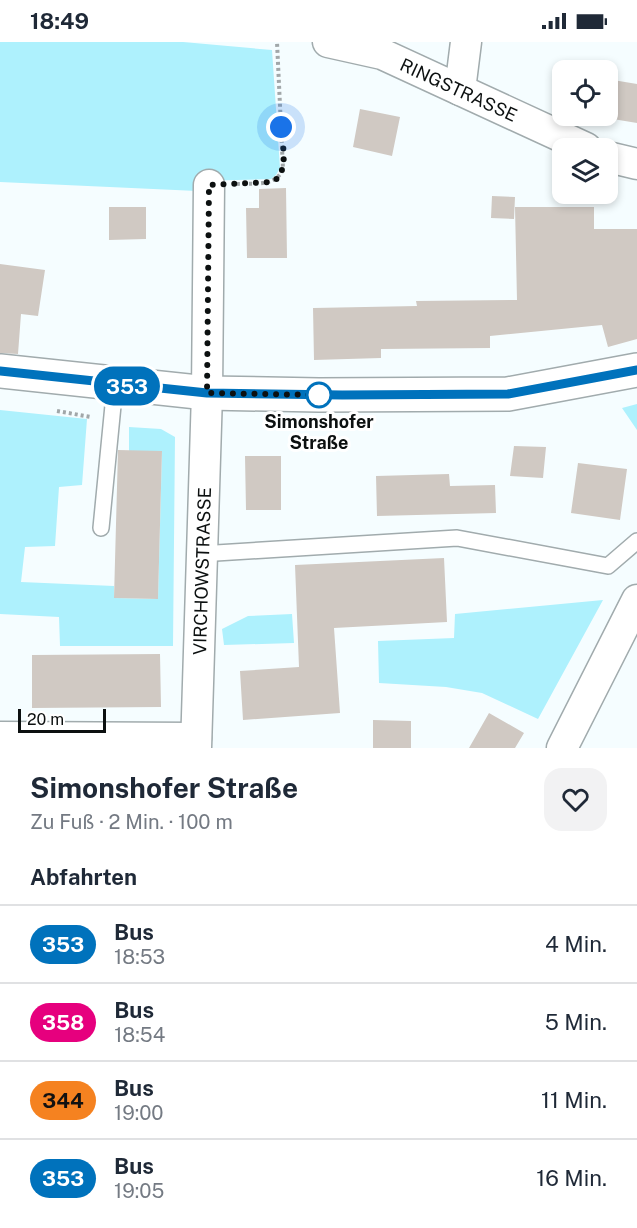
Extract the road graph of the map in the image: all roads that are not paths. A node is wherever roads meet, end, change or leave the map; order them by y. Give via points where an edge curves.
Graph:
1 (328, 42) edge
2 (466, 42) edge
3 (460, 90) junction
4 (564, 138) edge
5 (618, 159) edge
6 (637, 164) edge
7 (209, 185) road end
8 (637, 370) edge
9 (0, 371) edge
10 (115, 385) junction
11 (207, 393) junction
12 (101, 528) dead end
13 (637, 541) edge
14 (200, 554) junction
15 (637, 600) edge
16 (0, 737) edge
17 (196, 743) edge
18 (562, 748) edge

1 - 3 street, RINGSTRASSE via 382,54
2 - 3 street
3 - 4 street, RINGSTRASSE
5 - 6 street
7 - 11 street, VIRCHOWSTRASSE
8 - 11 street via 508,394
9 - 10 street
10 - 11 street
10 - 12 lane
11 - 14 street, VIRCHOWSTRASSE
13 - 14 lane via 608,566 457,538
14 - 17 street, VIRCHOWSTRASSE
15 - 18 street
16 - 17 street

